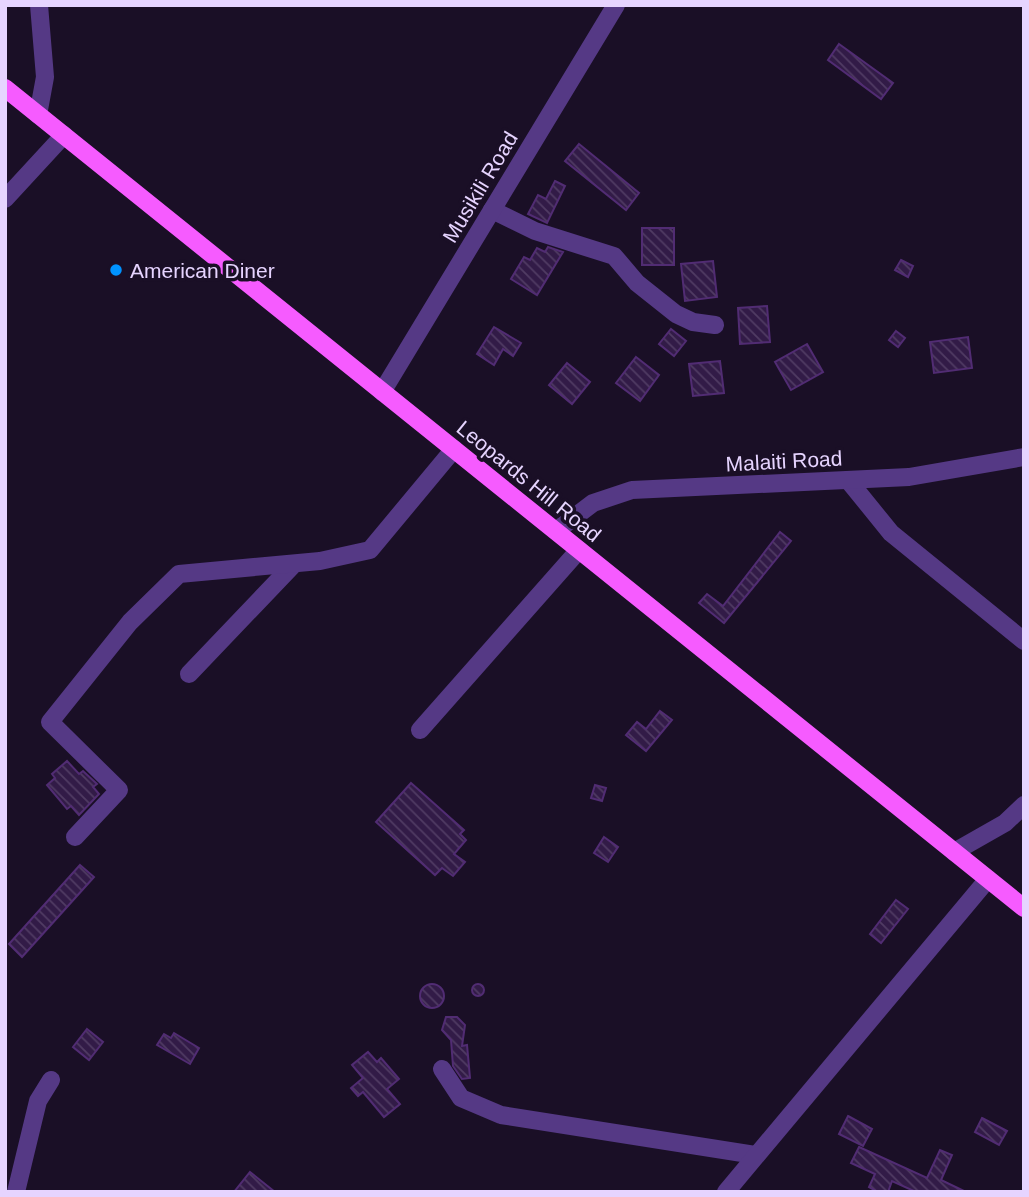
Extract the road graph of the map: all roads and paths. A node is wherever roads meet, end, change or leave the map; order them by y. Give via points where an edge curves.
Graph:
1 (39, 5) edge
2 (616, 5) edge
3 (5, 88) edge
4 (38, 115) junction
5 (64, 135) junction
6 (5, 199) edge
7 (492, 210) junction
8 (715, 325) dead end
9 (382, 392) junction
10 (454, 449) junction
11 (1024, 457) edge
12 (848, 480) junction
13 (556, 531) junction
14 (579, 550) junction
15 (294, 564) junction
16 (1024, 641) edge
17 (190, 674) dead end
18 (420, 730) dead end
19 (1024, 805) edge
20 (75, 837) dead end
21 (954, 852) junction
22 (988, 879) junction
23 (1024, 908) edge
24 (442, 1069) dead end
25 (51, 1080) dead end
26 (755, 1155) junction
27 (16, 1192) edge
28 (726, 1192) edge

1 - 4 street via 45,77
2 - 7 street, Musikili Road
3 - 4 main road, Leopards Hill Road
4 - 5 main road, Leopards Hill Road
5 - 6 street
5 - 9 main road, Leopards Hill Road
7 - 8 street via 535,231 614,256 637,283 676,314
7 - 9 street, Musikili Road
9 - 10 main road, Leopards Hill Road
10 - 13 main road, Leopards Hill Road
10 - 15 street via 370,550
11 - 12 street, Malaiti Road via 937,474
12 - 13 street, Malaiti Road via 632,490 593,503
12 - 16 street via 891,533
13 - 14 main road, Leopards Hill Road
14 - 18 street
14 - 21 main road, Leopards Hill Road
15 - 17 street
15 - 20 street via 179,574 130,622 50,722 119,790
19 - 21 street via 1004,823
21 - 22 main road, Leopards Hill Road
22 - 23 main road, Leopards Hill Road
22 - 26 street
24 - 26 street via 461,1098 501,1115
25 - 27 street via 38,1101
26 - 28 street

